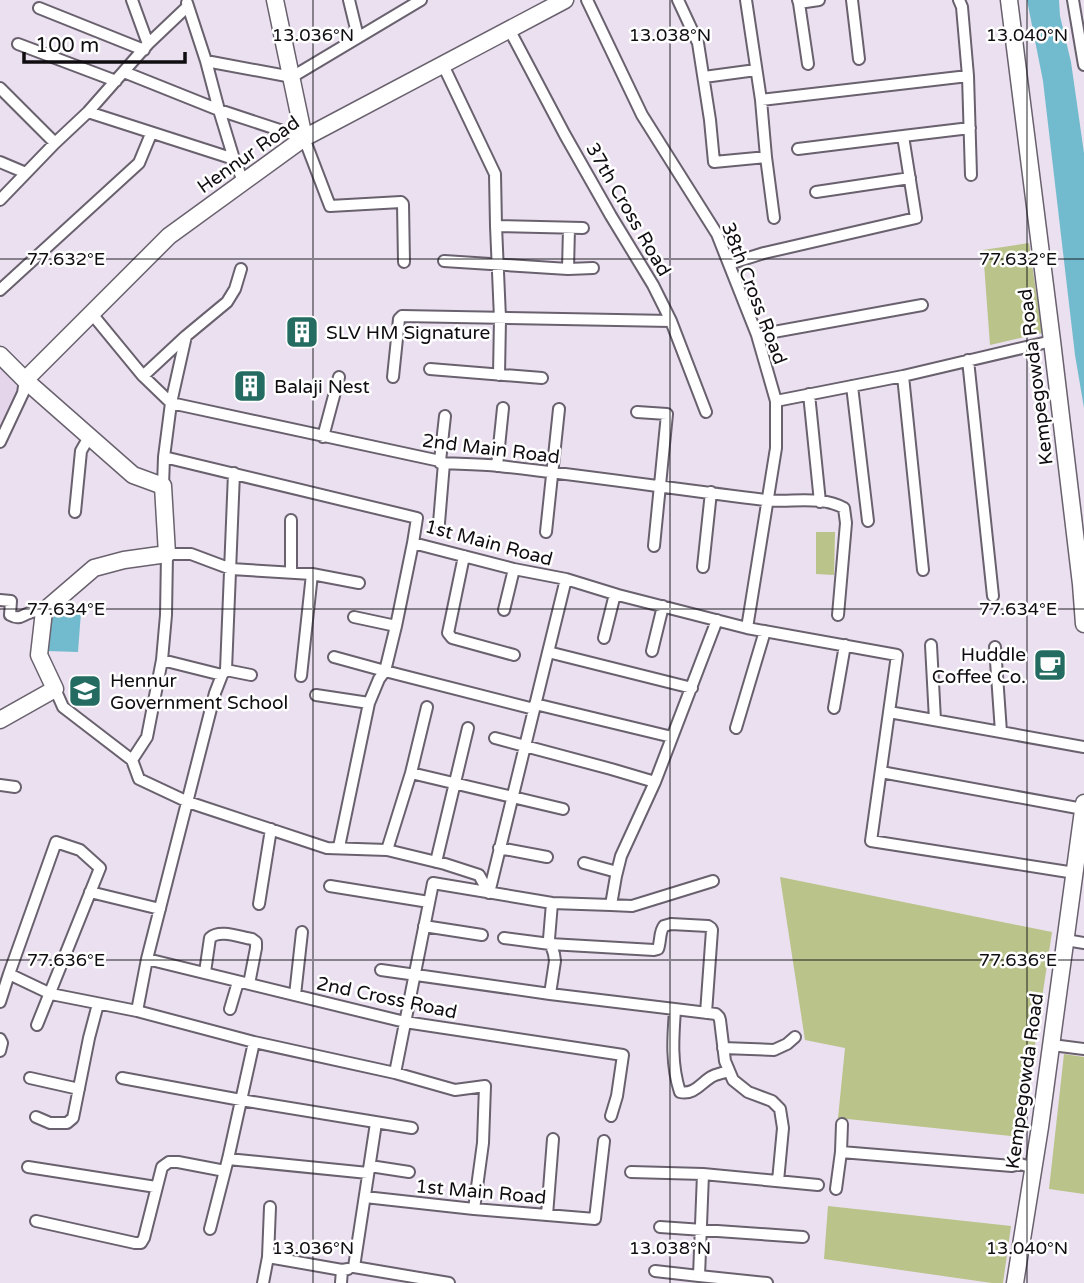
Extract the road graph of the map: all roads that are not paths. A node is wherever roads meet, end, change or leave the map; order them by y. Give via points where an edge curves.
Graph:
1 (275, 0) edge
2 (349, 0) edge
3 (421, 0) edge
4 (565, 0) edge
5 (587, 0) edge
6 (678, 0) edge
7 (747, 0) edge
8 (819, 0) edge
9 (852, 0) edge
10 (959, 0) edge
11 (1009, 0) edge
12 (1073, 0) edge
13 (132, 1) edge
14 (798, 2) edge
15 (187, 3) edge
16 (404, 4) edge
17 (38, 8) dead end
18 (509, 29) junction
19 (358, 37) junction
20 (18, 44) dead end
21 (146, 47) junction
22 (859, 59) dead end
23 (206, 61) junction
24 (808, 64) dead end
25 (443, 65) junction
26 (1084, 65) edge
27 (756, 70) junction
28 (124, 72) junction
29 (968, 76) junction
30 (292, 77) junction
31 (704, 77) junction
32 (116, 81) junction
33 (0, 88) edge
34 (761, 100) junction
35 (219, 110) junction
36 (88, 112) junction
37 (970, 128) junction
38 (151, 134) junction
39 (904, 136) junction
40 (304, 138) junction
41 (55, 143) junction
42 (798, 149) dead end
43 (766, 157) junction
44 (234, 159) junction
45 (0, 162) edge
46 (26, 173) junction
47 (971, 175) dead end
48 (910, 178) junction
49 (243, 181) junction
50 (816, 192) dead end
51 (0, 200) edge
52 (774, 218) dead end
53 (496, 226) junction
54 (569, 228) junction
55 (583, 228) dead end
56 (444, 261) dead end
57 (404, 262) dead end
58 (729, 264) junction
59 (499, 265) junction
60 (593, 268) dead end
61 (241, 269) dead end
62 (568, 269) junction
63 (0, 290) edge
64 (922, 304) dead end
65 (92, 314) junction
66 (500, 318) junction
67 (671, 321) junction
68 (757, 335) junction
69 (186, 336) junction
70 (1052, 341) junction
71 (0, 355) edge
72 (968, 360) junction
73 (430, 369) dead end
74 (499, 374) junction
75 (143, 376) junction
76 (339, 376) dead end
77 (903, 376) junction
78 (393, 377) dead end
79 (542, 378) dead end
80 (25, 380) junction
81 (852, 387) junction
82 (809, 394) junction
83 (776, 401) junction
84 (171, 403) junction
85 (503, 408) dead end
86 (559, 410) dead end
87 (637, 412) dead end
88 (706, 412) dead end
89 (445, 416) dead end
90 (89, 437) junction
91 (323, 437) junction
92 (0, 442) edge
93 (164, 457) junction
94 (442, 462) junction
95 (497, 466) junction
96 (234, 473) junction
97 (551, 474) junction
98 (660, 485) junction
99 (163, 486) junction
100 (711, 492) junction
101 (769, 500) junction
102 (820, 502) junction
103 (75, 512) dead end
104 (291, 520) dead end
105 (867, 521) dead end
106 (439, 523) dead end
107 (545, 533) dead end
108 (413, 543) junction
109 (654, 546) dead end
110 (167, 554) junction
111 (464, 556) junction
112 (703, 567) dead end
113 (231, 569) junction
114 (514, 569) junction
115 (923, 570) dead end
116 (290, 573) junction
117 (312, 574) junction
118 (566, 579) junction
119 (359, 583) dead end
120 (615, 594) junction
121 (993, 596) dead end
122 (0, 600) edge
123 (663, 606) junction
124 (504, 610) dead end
125 (44, 611) junction
126 (838, 615) dead end
127 (354, 617) dead end
128 (718, 620) junction
129 (1084, 624) edge
130 (396, 626) junction
131 (747, 628) junction
132 (765, 631) junction
133 (604, 638) dead end
134 (845, 645) junction
135 (932, 645) dead end
136 (995, 647) dead end
137 (652, 651) dead end
138 (548, 652) junction
139 (514, 655) dead end
140 (334, 657) dead end
141 (162, 660) junction
142 (385, 671) junction
143 (224, 673) junction
144 (251, 674) dead end
145 (301, 676) dead end
146 (692, 688) junction
147 (55, 689) junction
148 (316, 695) dead end
149 (369, 703) junction
150 (534, 706) junction
151 (427, 707) dead end
152 (834, 708) dead end
153 (889, 712) junction
154 (0, 720) edge
155 (935, 720) junction
156 (736, 728) dead end
157 (468, 729) dead end
158 (1001, 732) junction
159 (672, 737) junction
160 (495, 738) dead end
161 (525, 746) junction
162 (1084, 747) edge
163 (132, 760) junction
164 (881, 772) junction
165 (411, 773) junction
166 (454, 782) junction
167 (655, 782) junction
168 (0, 785) edge
169 (15, 787) dead end
170 (512, 796) junction
171 (188, 802) junction
172 (1084, 803) edge
173 (1083, 808) edge
174 (563, 809) dead end
175 (271, 829) junction
176 (1082, 839) edge
177 (339, 847) junction
178 (499, 848) junction
179 (387, 850) junction
180 (547, 857) dead end
181 (436, 862) junction
182 (584, 863) dead end
183 (617, 872) junction
184 (1075, 873) junction
185 (713, 881) dead end
186 (330, 886) dead end
187 (90, 892) junction
188 (489, 893) junction
189 (1078, 893) edge
190 (429, 902) junction
191 (552, 903) junction
192 (258, 904) dead end
193 (611, 905) junction
194 (160, 909) junction
195 (424, 926) junction
196 (302, 932) dead end
197 (482, 935) dead end
198 (504, 938) dead end
199 (1066, 940) junction
200 (1084, 943) edge
201 (550, 944) junction
202 (147, 958) junction
203 (382, 970) dead end
204 (205, 972) junction
205 (9, 974) junction
206 (415, 976) junction
207 (244, 983) junction
208 (51, 994) junction
209 (550, 994) junction
210 (295, 995) junction
211 (0, 1002) edge
212 (98, 1004) junction
213 (230, 1009) dead end
214 (675, 1010) junction
215 (137, 1011) junction
216 (706, 1013) junction
217 (405, 1022) junction
218 (37, 1025) dead end
219 (795, 1037) dead end
220 (0, 1039) edge
221 (254, 1042) junction
222 (1052, 1045) junction
223 (723, 1048) junction
224 (1084, 1049) edge
225 (0, 1051) edge
226 (729, 1071) junction
227 (395, 1073) junction
228 (30, 1078) dead end
229 (122, 1078) dead end
230 (79, 1089) junction
231 (241, 1100) junction
232 (611, 1116) dead end
233 (36, 1117) dead end
234 (376, 1123) junction
235 (842, 1124) dead end
236 (412, 1128) dead end
237 (553, 1139) dead end
238 (604, 1140) dead end
239 (841, 1152) junction
240 (228, 1159) junction
241 (28, 1167) dead end
242 (369, 1170) junction
243 (1033, 1170) junction
244 (225, 1171) junction
245 (409, 1172) dead end
246 (631, 1172) dead end
247 (703, 1174) junction
248 (778, 1181) junction
249 (818, 1185) dead end
250 (156, 1187) junction
251 (836, 1189) dead end
252 (365, 1197) junction
253 (270, 1207) dead end
254 (474, 1209) junction
255 (547, 1215) junction
256 (36, 1221) dead end
257 (660, 1227) dead end
258 (210, 1229) dead end
259 (701, 1229) junction
260 (803, 1237) dead end
261 (268, 1257) junction
262 (348, 1269) junction
263 (654, 1271) dead end
264 (699, 1276) junction
265 (406, 1279) edge
266 (264, 1283) edge
267 (341, 1283) edge
268 (449, 1283) edge
269 (767, 1283) edge
270 (1015, 1283) edge

1 - 30 street
2 - 19 street
3 - 16 street
4 - 18 street, Hennur Road
5 - 58 street, 38th Cross Road via 642,116 717,234
6 - 31 street via 698,43
7 - 27 street
8 - 14 street
9 - 22 street
10 - 29 street
11 - 70 street, Kempegowda Road
12 - 26 street
13 - 21 street
14 - 24 street
15 - 21 street
15 - 23 street
16 - 19 street
17 - 21 street
18 - 25 street, Hennur Road
18 - 67 street, 37th Cross Road
19 - 30 street
20 - 32 street
21 - 28 street
23 - 30 street
23 - 35 street
25 - 40 street, Hennur Road
25 - 53 street via 495,174
27 - 31 street
27 - 34 street
28 - 32 street
28 - 35 street
29 - 34 street
29 - 37 street
30 - 40 street
31 - 43 street via 714,162
32 - 36 street
33 - 41 street
34 - 43 street
35 - 40 street
35 - 44 street
36 - 38 street
36 - 41 street
37 - 39 street
37 - 47 street
38 - 44 street
38 - 63 street via 139,163
39 - 42 street
39 - 48 street
40 - 49 street, Hennur Road
40 - 57 street via 330,206 403,204
41 - 46 street
43 - 52 street
44 - 49 street
45 - 46 street
46 - 51 street
48 - 50 street
48 - 58 street via 916,218
49 - 65 street, Hennur Road via 169,236
53 - 54 street
53 - 59 street
54 - 55 street
54 - 62 street
56 - 59 street
58 - 68 street, 38th Cross Road
59 - 62 street
59 - 66 street
60 - 62 street
61 - 69 street via 228,302
64 - 68 street
65 - 75 street
65 - 80 street, Hennur Road
66 - 67 street
66 - 74 street
66 - 78 street via 399,316
67 - 88 street, 37th Cross Road
68 - 83 street, 38th Cross Road
69 - 75 street
69 - 84 street
70 - 72 street
70 - 129 street, Kempegowda Road
71 - 80 street
72 - 77 street
72 - 121 street
73 - 74 street
74 - 79 street
75 - 84 street
76 - 91 street
77 - 81 street
77 - 115 street
80 - 90 street
80 - 92 street
81 - 82 street
81 - 105 street
82 - 83 street
82 - 102 street
83 - 101 street, 38th Cross Road
84 - 91 street, 2nd Main Road
84 - 93 street
85 - 95 street
86 - 97 street
87 - 98 street via 667,414
89 - 94 street
90 - 99 street via 133,475
90 - 103 street via 81,452
91 - 94 street, 2nd Main Road
93 - 96 street, 1st Main Road
93 - 99 street
94 - 95 street, 2nd Main Road
94 - 106 street
95 - 97 street, 2nd Main Road
96 - 108 street, 1st Main Road via 417,518
96 - 113 street
97 - 98 street, 2nd Main Road
97 - 107 street
98 - 100 street, 2nd Main Road
98 - 109 street
99 - 110 street
100 - 101 street, 2nd Main Road
100 - 112 street
101 - 102 street, 2nd Main Road
101 - 131 street, 38th Cross Road
102 - 126 street via 844,508
104 - 116 street
108 - 111 street, 1st Main Road
108 - 130 street
110 - 113 street via 191,554
110 - 125 street via 94,568
110 - 141 street
111 - 114 street, 1st Main Road
111 - 139 street via 448,633
113 - 116 street
113 - 143 street
114 - 118 street, 1st Main Road
114 - 124 street
116 - 117 street
117 - 119 street
117 - 145 street
118 - 120 street, 1st Main Road
118 - 138 street
120 - 123 street, 1st Main Road
120 - 133 street
122 - 125 street via 11,601 14,618
123 - 128 street, 1st Main Road
123 - 137 street
125 - 147 street via 39,655
127 - 130 street
128 - 131 street, 1st Main Road
128 - 146 street
130 - 142 street
131 - 132 street, 1st Main Road
132 - 134 street, 1st Main Road
132 - 156 street
134 - 152 street
134 - 153 street, 1st Main Road via 897,655
135 - 155 street
136 - 158 street
138 - 146 street
138 - 150 street
140 - 142 street
141 - 143 street
141 - 163 street via 147,737
142 - 149 street
142 - 150 street
143 - 144 street
143 - 171 street
146 - 159 street
147 - 154 street
147 - 163 street via 62,707
148 - 149 street
149 - 177 street
150 - 159 street
150 - 161 street
151 - 165 street
153 - 155 street
153 - 164 street
155 - 158 street
157 - 166 street
158 - 162 street
159 - 167 street
160 - 161 street
161 - 167 street
161 - 170 street
163 - 171 street via 139,779
164 - 173 street
164 - 184 street via 871,841
165 - 166 street
165 - 179 street
166 - 170 street
166 - 181 street
167 - 183 street
168 - 169 street
170 - 174 street
170 - 178 street
171 - 175 street
171 - 194 street
172 - 173 street, Kempegowda Road
173 - 176 street, Kempegowda Road
175 - 177 street via 327,848
175 - 192 street
176 - 184 street, Kempegowda Road
177 - 179 street
178 - 180 street
178 - 188 street
179 - 181 street
181 - 188 street via 479,875
182 - 183 street
183 - 193 street
184 - 189 street, Kempegowda Road
185 - 193 street via 632,906
186 - 190 street
187 - 194 street
187 - 205 street via 100,868 80,850 56,842
187 - 208 street
188 - 190 street via 433,883
188 - 191 street
189 - 199 street, Kempegowda Road
190 - 195 street
191 - 193 street
191 - 201 street
194 - 202 street
195 - 197 street
195 - 206 street
196 - 210 street
198 - 201 street
199 - 200 street
199 - 222 street, Kempegowda Road
201 - 209 street via 555,961
201 - 216 street via 654,950 664,926 711,928
202 - 204 street, 2nd Cross Road
202 - 215 street
203 - 206 street
204 - 207 street, 2nd Cross Road
204 - 207 street via 213,935 252,939 256,948
205 - 208 street
205 - 211 street
206 - 209 street
206 - 217 street
207 - 210 street, 2nd Cross Road
207 - 213 street
208 - 212 street
208 - 218 street
209 - 214 street
210 - 217 street, 2nd Cross Road
212 - 215 street
212 - 230 street
214 - 216 street
214 - 226 street via 673,1055 680,1091 695,1090
215 - 221 street
216 - 223 street via 719,1017
217 - 227 street
217 - 232 street, 2nd Cross Road via 623,1055
219 - 223 street via 774,1050
220 - 225 street
221 - 227 street
221 - 231 street
222 - 224 street
222 - 243 street, Kempegowda Road
223 - 226 street
226 - 248 street via 733,1080 780,1109 783,1128
227 - 254 street via 455,1090 485,1086
228 - 230 street
229 - 231 street
230 - 233 street via 73,1118 67,1123
231 - 234 street
231 - 240 street
234 - 236 street
234 - 242 street
235 - 239 street
237 - 255 street
238 - 255 street, 1st Main Road via 595,1219
239 - 243 street
239 - 251 street
240 - 242 street
240 - 244 street
241 - 250 street
242 - 245 street
242 - 252 street
243 - 270 street, Kempegowda Road
244 - 250 street via 169,1162 162,1167
244 - 258 street
246 - 247 street
247 - 248 street
247 - 259 street
248 - 249 street
250 - 256 street via 141,1242
252 - 254 street, 1st Main Road
252 - 262 street
253 - 261 street
254 - 255 street, 1st Main Road
257 - 259 street
259 - 260 street
259 - 264 street
261 - 262 street
261 - 266 street
262 - 265 street
262 - 267 street
263 - 264 street
264 - 269 street
265 - 268 street

